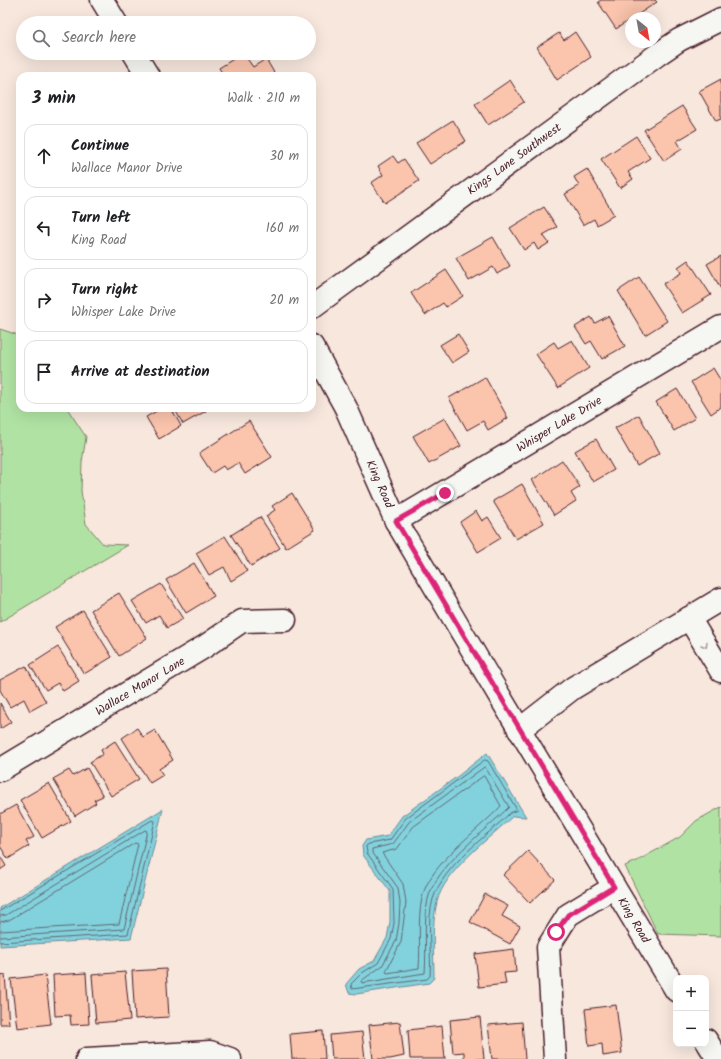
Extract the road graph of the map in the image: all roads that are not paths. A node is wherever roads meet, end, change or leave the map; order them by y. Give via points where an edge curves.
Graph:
1 (102, 0) edge
2 (112, 16) edge
3 (721, 19) edge
4 (138, 60) edge
5 (146, 72) edge
6 (316, 304) edge
7 (721, 327) edge
8 (316, 353) edge
9 (396, 521) junction
10 (721, 599) edge
11 (689, 618) junction
12 (285, 620) dead end
13 (721, 671) edge
14 (519, 730) junction
15 (0, 770) edge
16 (614, 887) junction
17 (673, 985) edge
18 (709, 1045) edge
19 (86, 1059) edge
20 (230, 1059) edge
21 (555, 1059) edge
22 (718, 1059) edge

1 - 2 street
3 - 6 street, Kings Lane Southwest via 656,55
4 - 5 street
7 - 9 street, Whisper Lake Drive
8 - 9 street, King Road via 346,408
9 - 14 street, King Road
10 - 11 street
11 -> 13 street
11 - 14 street via 573,688
12 - 15 street, Wallace Manor Lane via 242,621 204,647
14 - 16 street, King Road
16 - 17 street, King Road
16 - 21 street via 568,915 548,947
18 - 22 street
19 - 20 street via 210,1052

